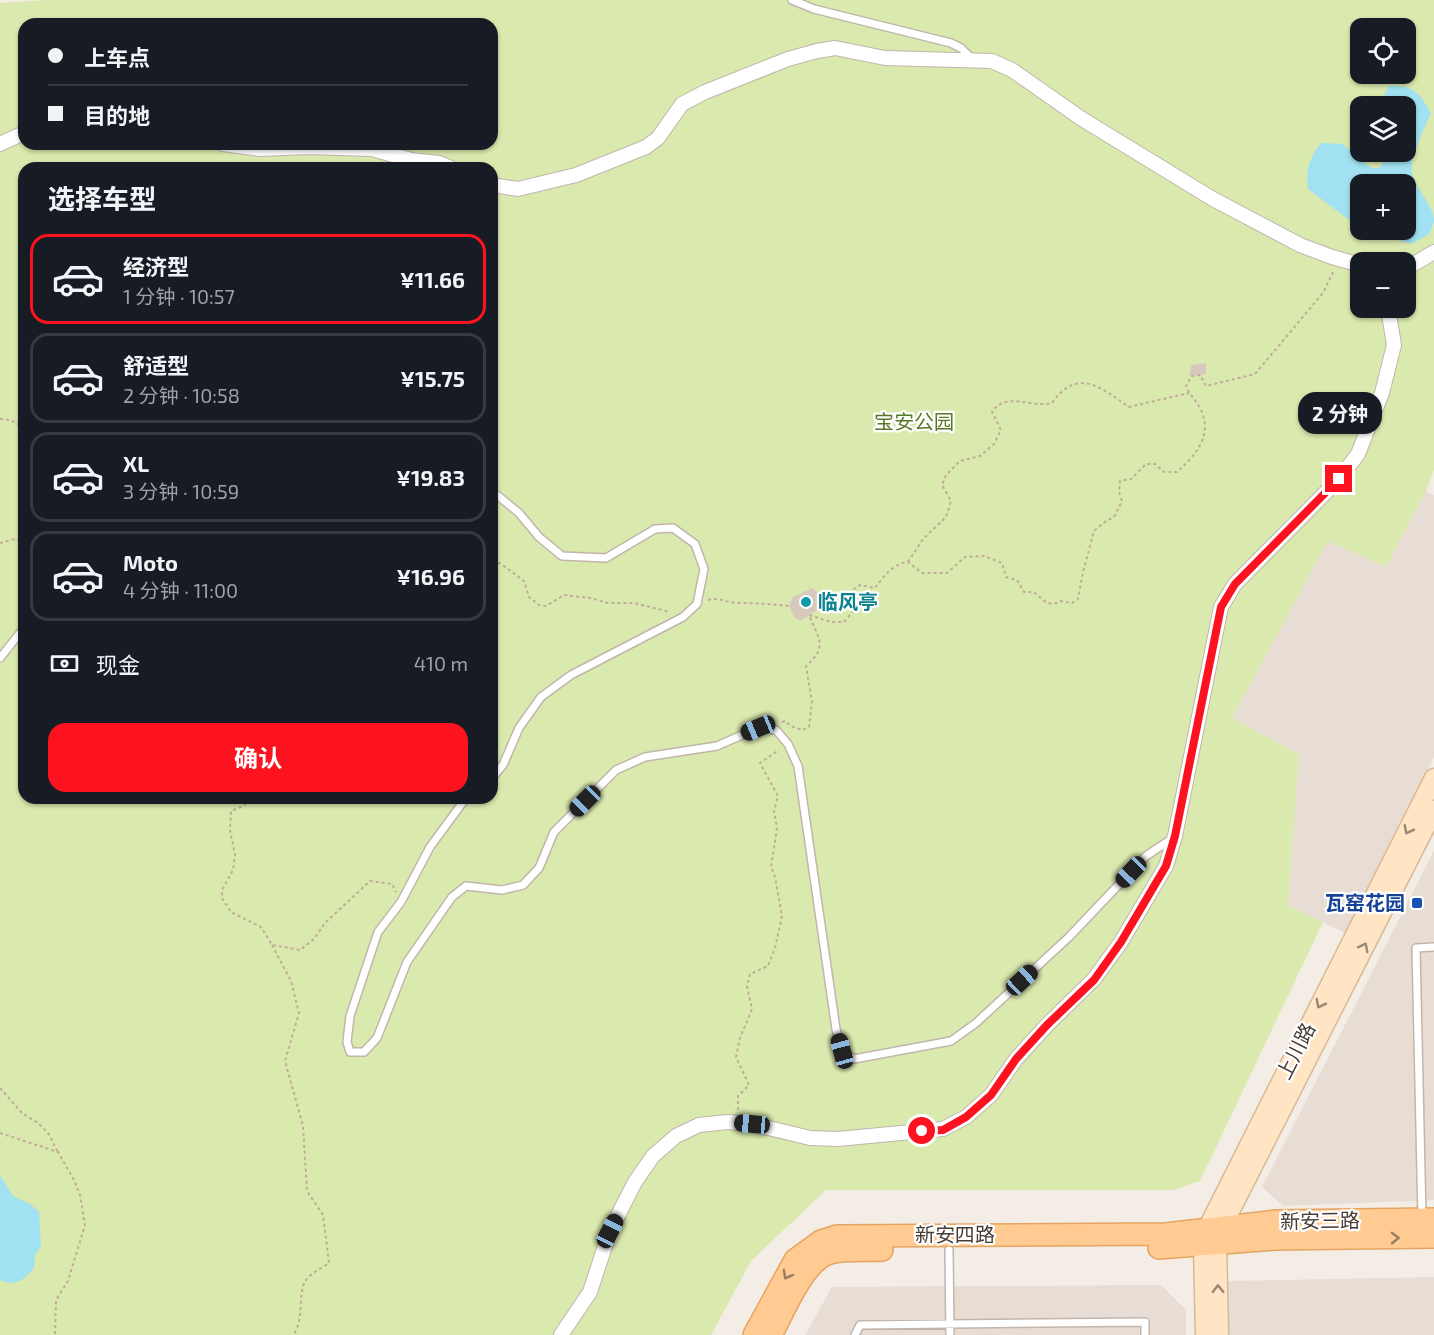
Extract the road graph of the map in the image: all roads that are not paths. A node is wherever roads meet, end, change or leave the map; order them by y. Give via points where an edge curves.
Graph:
1 (792, 0) edge
2 (972, 59) junction
3 (18, 136) edge
4 (0, 144) edge
5 (376, 150) edge
6 (430, 162) edge
7 (498, 186) edge
8 (1434, 252) edge
9 (1350, 262) edge
10 (1416, 263) edge
11 (1390, 318) edge
12 (498, 496) edge
13 (18, 636) edge
14 (0, 658) edge
15 (498, 771) edge
16 (1432, 786) edge
17 (462, 804) edge
18 (1434, 810) edge
19 (1175, 836) junction
20 (1434, 947) edge
21 (1428, 1219) edge
22 (1434, 1237) edge
23 (1212, 1238) junction
24 (949, 1250) junction
25 (950, 1324) junction
26 (561, 1335) edge
27 (754, 1335) edge
28 (771, 1335) edge
29 (855, 1335) edge
30 (950, 1335) edge
31 (1145, 1335) edge
32 (1205, 1335) edge
33 (1219, 1335) edge

1 - 2 lane via 951,43
2 - 7 street via 885,58 835,48 817,51 778,63 682,104 658,138 646,147 576,175 518,189
2 - 9 street via 993,61 1012,70 1082,119 1213,199 1300,244
3 - 4 street
5 - 6 street
8 - 10 street
11 - 19 street via 1394,345 1382,393 1358,454 1339,479 1235,584 1221,607
12 - 15 lane via 562,556 606,558 655,529 673,528 695,544 704,569 697,604 683,617 571,675 541,697 519,728
13 - 14 lane
16 -> 23 main road, 上川路
17 - 19 lane via 378,932 350,1016 350,1052 364,1052 378,1038 407,962 452,897 466,886 502,890 523,885 539,868 554,832 616,770 645,757 717,746 758,728 776,730 788,744 798,766 836,1029 842,1051 854,1059 951,1041 976,1023 1069,937 1146,856
23 -> 18 main road, 上川路
19 - 26 street via 1166,866 1094,980 1047,1025 991,1095 966,1117 943,1130 838,1139 727,1122 699,1125 676,1136 653,1156 634,1182 610,1231 590,1292
20 - 21 lane via 1416,948
21 - 23 main road, 新安三路 via 1276,1221
23 -> 22 main road, 新安三路
23 - 24 main road, 新安四路 via 1166,1247
23 -> 27 main road, 新安四路 via 1166,1234 837,1236 821,1241 795,1260
23 - 32 main road, 上川路
33 -> 23 main road, 上川路
24 - 25 lane
24 - 28 main road, 新安四路 via 827,1254 808,1268
25 - 29 lane via 860,1325
25 - 30 lane
25 - 31 lane via 1145,1322

